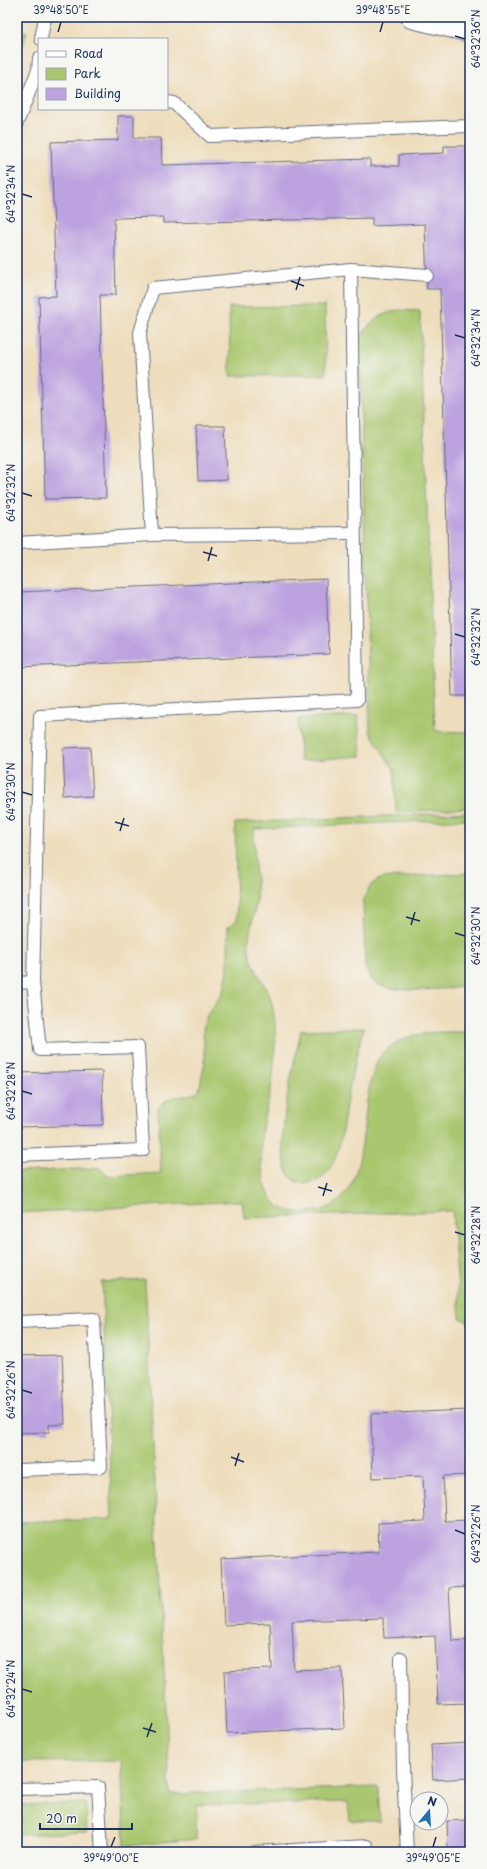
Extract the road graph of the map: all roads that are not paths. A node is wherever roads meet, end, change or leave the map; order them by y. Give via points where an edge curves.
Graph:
1 (45, 17) edge
2 (412, 17) edge
3 (470, 31) edge
4 (41, 38) edge
5 (38, 69) edge
6 (168, 102) edge
7 (17, 123) edge
8 (470, 126) edge
9 (351, 270) junction
10 (426, 275) dead end
11 (354, 532) junction
12 (152, 535) junction
13 (17, 539) edge
14 (17, 543) edge
15 (33, 982) junction
16 (17, 983) edge
17 (17, 1155) edge
18 (17, 1322) edge
19 (17, 1470) edge
20 (401, 1658) dead end
21 (17, 1790) edge
22 (102, 1852) edge
23 (255, 1852) edge
24 (367, 1852) edge
25 (407, 1852) edge

1 - 4 lane
2 - 3 main road
5 - 7 lane
6 - 8 lane via 174,103 210,136
9 - 10 lane
9 - 11 lane
9 - 12 lane via 153,288 140,333
11 - 12 lane
11 - 15 lane via 357,700 40,716
12 - 14 lane
13 - 14 lane
15 - 16 lane
15 - 17 lane via 40,1050 138,1047 143,1150
18 - 19 lane via 94,1319 101,1467
20 - 25 lane
21 - 22 lane via 98,1787
23 - 24 lane via 367,1846

